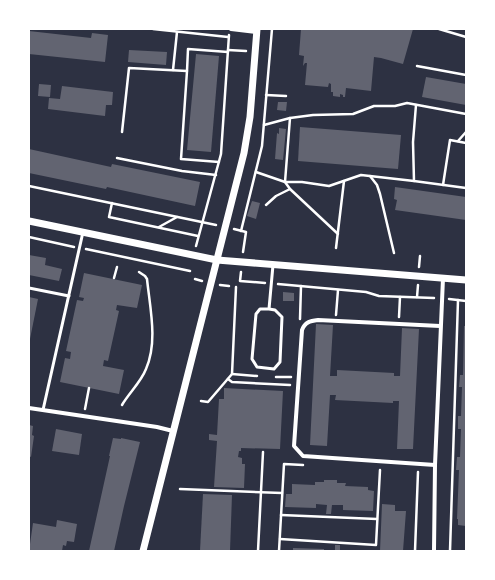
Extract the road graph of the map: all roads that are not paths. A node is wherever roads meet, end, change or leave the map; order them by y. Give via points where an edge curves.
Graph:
1 (257, 30) edge
2 (230, 31) edge
3 (29, 222) edge
4 (82, 232) junction
5 (217, 260) junction
6 (273, 265) junction
7 (443, 278) junction
8 (466, 280) edge
9 (29, 288) edge
10 (69, 296) junction
11 (269, 309) junction
12 (440, 326) junction
13 (29, 408) edge
14 (43, 410) junction
15 (173, 431) junction
16 (435, 465) junction
17 (143, 551) edge
18 (434, 551) edge

1 - 2 street
1 - 5 street via 250,117 244,153
3 - 4 street
4 - 5 street
4 - 10 lane
5 - 6 street
5 - 15 street
6 - 7 street
6 - 11 lane
7 - 8 street
7 - 12 street
9 - 10 lane
10 - 14 lane
11 - 11 lane via 282,316 280,362 274,369 257,367 252,360 256,314 260,309
12 - 16 street
12 - 16 street via 309,321 303,328 294,446 303,456
13 - 14 street
14 - 15 street
15 - 17 street
16 - 18 street

